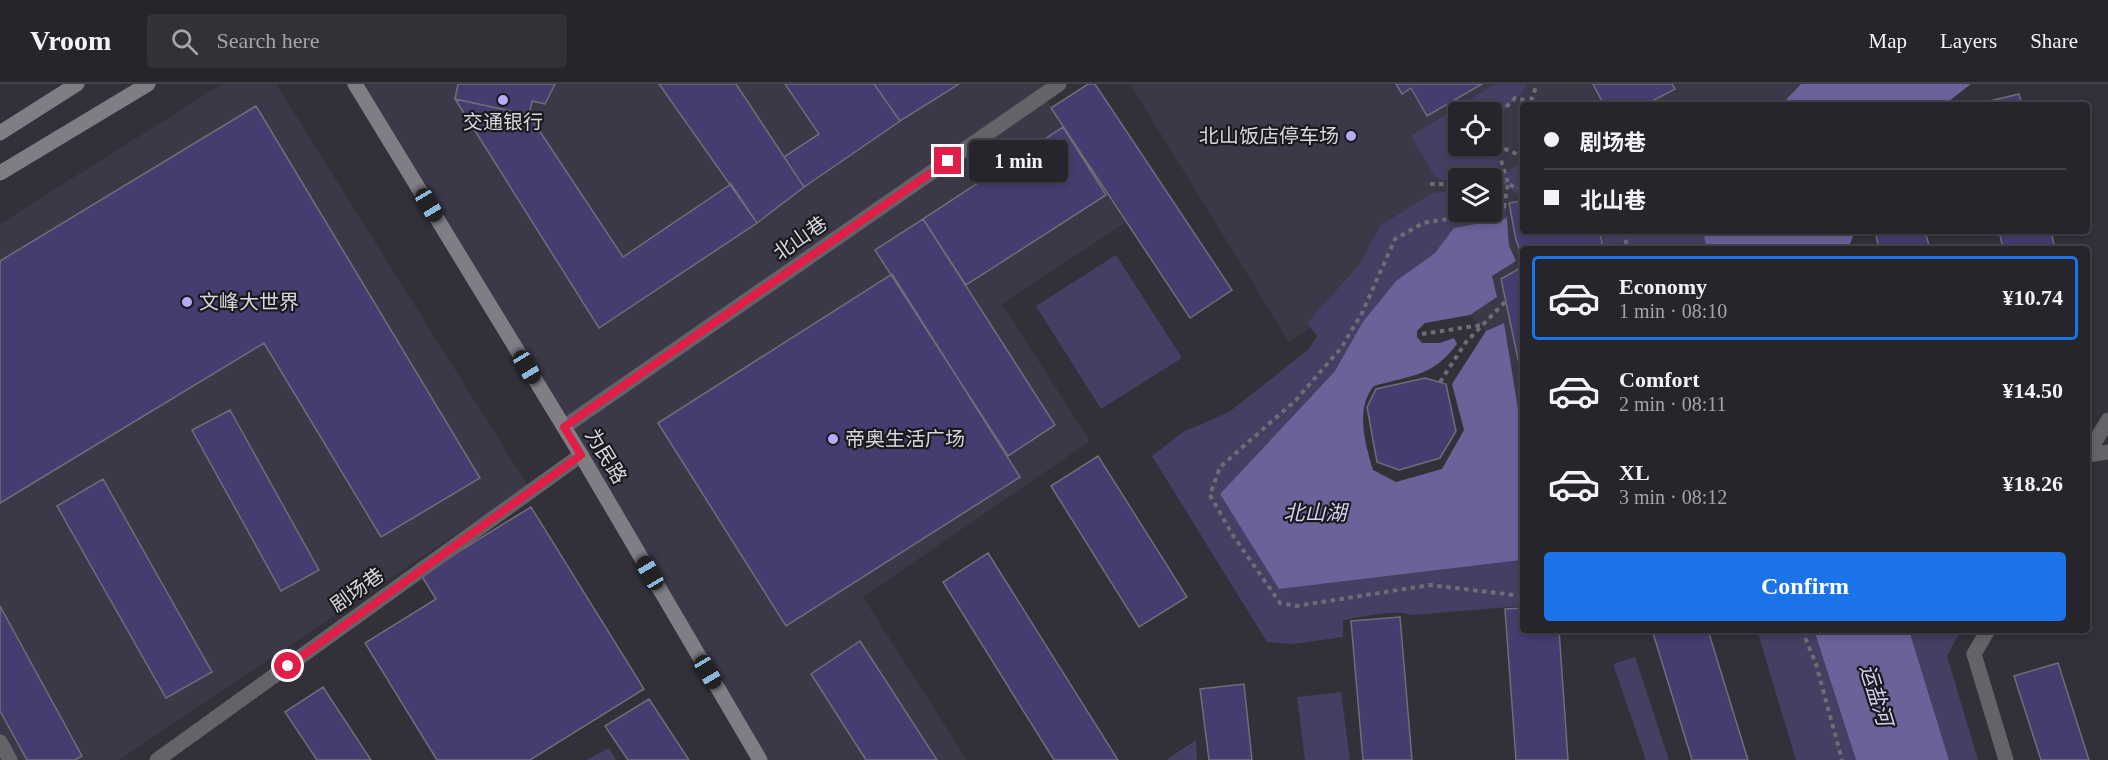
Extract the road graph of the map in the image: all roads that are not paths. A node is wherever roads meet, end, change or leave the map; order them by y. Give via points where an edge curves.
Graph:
1 (78, 84) edge
2 (148, 84) edge
3 (355, 84) edge
4 (1059, 84) edge
5 (0, 133) edge
6 (0, 172) edge
7 (2108, 420) edge
8 (564, 427) junction
9 (2090, 451) edge
10 (2108, 452) edge
11 (581, 455) junction
12 (2090, 455) edge
13 (1986, 633) edge
14 (0, 742) edge
15 (10, 760) edge
16 (157, 760) edge
17 (760, 760) edge
18 (2006, 760) edge

1 - 5 street
2 - 6 street
3 - 8 street, 为民路
4 - 8 street, 北山巷
7 - 9 street
8 - 11 street, 为民路
10 - 12 street
11 - 16 street, 剧场巷
11 - 17 street, 为民路
13 - 18 street via 1974,654
14 - 15 street

